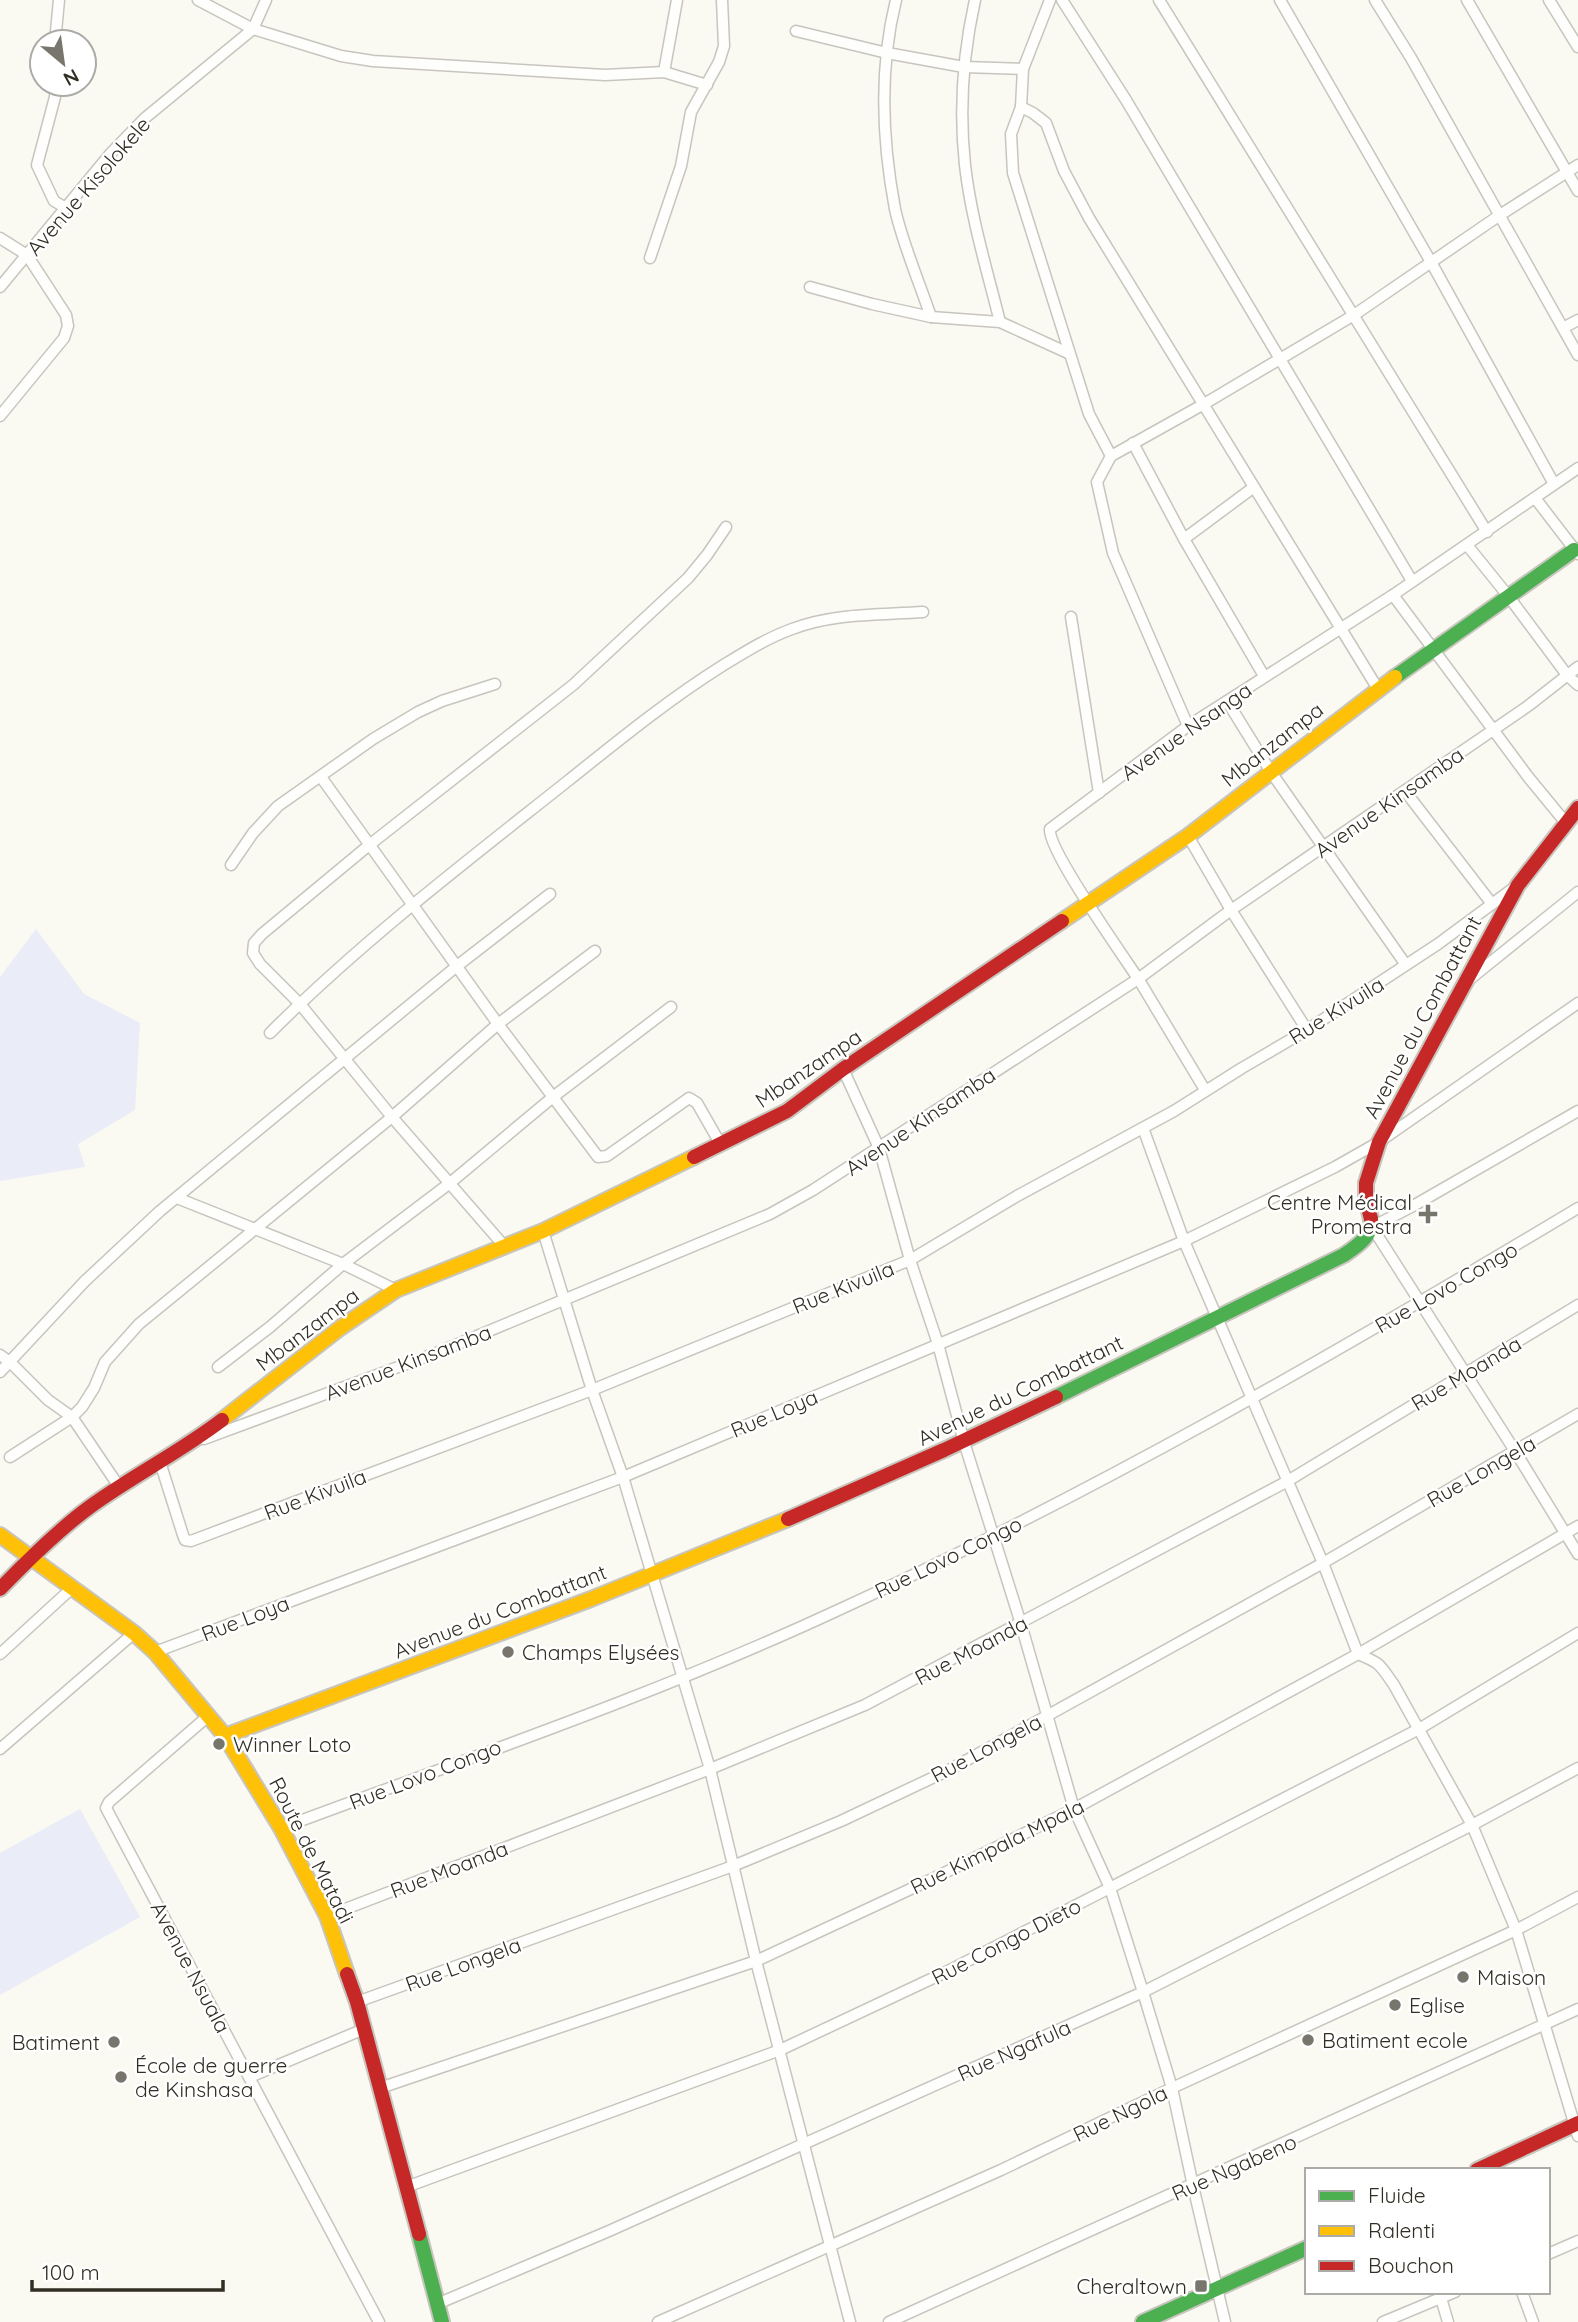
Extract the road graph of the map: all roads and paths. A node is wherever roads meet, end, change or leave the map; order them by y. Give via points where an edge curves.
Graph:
1 (59, 0) edge
2 (198, 0) edge
3 (266, 0) edge
4 (677, 0) edge
5 (722, 0) edge
6 (896, 0) edge
7 (975, 0) edge
8 (1050, 0) edge
9 (1062, 0) edge
10 (1159, 0) edge
11 (1280, 0) edge
12 (1375, 0) edge
13 (1467, 0) edge
14 (1549, 0) edge
15 (56, 28) edge
16 (253, 29) junction
17 (796, 31) dead end
18 (1577, 44) edge
19 (887, 53) junction
20 (964, 67) junction
21 (1023, 69) junction
22 (664, 72) junction
23 (707, 85) junction
24 (55, 98) edge
25 (1021, 107) junction
26 (1578, 165) edge
27 (1568, 174) junction
28 (1578, 191) edge
29 (66, 208) junction
30 (1500, 215) junction
31 (0, 238) edge
32 (27, 256) junction
33 (650, 258) dead end
34 (1431, 262) junction
35 (0, 287) edge
36 (810, 287) dead end
37 (1354, 315) junction
38 (931, 317) junction
39 (1578, 320) edge
40 (1000, 322) junction
41 (1563, 328) junction
42 (1068, 353) junction
43 (1578, 355) edge
44 (1281, 359) junction
45 (1204, 404) junction
46 (0, 416) edge
47 (1133, 443) junction
48 (1111, 456) junction
49 (1578, 467) edge
50 (1554, 484) junction
51 (1254, 487) junction
52 (1535, 498) junction
53 (726, 527) dead end
54 (1487, 532) junction
55 (1184, 539) junction
56 (1467, 545) junction
57 (1576, 552) edge
58 (1412, 581) junction
59 (1393, 595) junction
60 (1509, 597) junction
61 (923, 612) dead end
62 (1071, 617) dead end
63 (1340, 627) junction
64 (1434, 650) junction
65 (1578, 667) edge
66 (1567, 675) junction
67 (1264, 676) junction
68 (495, 684) dead end
69 (1578, 685) edge
70 (1378, 689) junction
71 (1227, 701) junction
72 (1188, 726) junction
73 (1493, 730) junction
74 (1271, 772) junction
75 (321, 777) junction
76 (1405, 791) junction
77 (1099, 793) junction
78 (1578, 808) edge
79 (1566, 823) junction
80 (1188, 836) junction
81 (368, 846) junction
82 (1323, 848) junction
83 (231, 865) dead end
84 (1518, 885) junction
85 (1578, 892) edge
86 (550, 894) dead end
87 (1087, 903) junction
88 (1492, 904) junction
89 (413, 905) junction
90 (1231, 910) junction
91 (595, 951) dead end
92 (1406, 965) junction
93 (457, 966) junction
94 (1138, 979) junction
95 (1461, 986) junction
96 (300, 1003) junction
97 (1578, 1003) edge
98 (671, 1007) dead end
99 (498, 1024) junction
100 (1307, 1030) junction
101 (270, 1033) dead end
102 (345, 1060) junction
103 (843, 1069) junction
104 (1205, 1090) junction
105 (552, 1097) junction
106 (1578, 1111) edge
107 (392, 1117) junction
108 (1143, 1128) junction
109 (1379, 1142) junction
110 (721, 1145) junction
111 (879, 1148) junction
112 (450, 1183) junction
113 (177, 1198) junction
114 (1578, 1208) edge
115 (1372, 1227) junction
116 (257, 1229) junction
117 (543, 1231) junction
118 (1184, 1241) junction
119 (505, 1247) junction
120 (910, 1260) junction
121 (343, 1264) junction
122 (396, 1290) junction
123 (564, 1300) junction
124 (1419, 1303) junction
125 (1578, 1305) edge
126 (1216, 1318) junction
127 (938, 1344) junction
128 (0, 1355) edge
129 (10, 1362) junction
130 (218, 1367) dead end
131 (0, 1372) edge
132 (1465, 1374) junction
133 (592, 1390) junction
134 (1251, 1399) junction
135 (1578, 1414) edge
136 (72, 1417) junction
137 (964, 1442) junction
138 (191, 1444) junction
139 (1515, 1451) junction
140 (10, 1457) dead end
141 (160, 1462) junction
142 (623, 1476) junction
143 (1286, 1482) junction
144 (120, 1488) junction
145 (1578, 1526) edge
146 (1565, 1534) junction
147 (0, 1535) edge
148 (994, 1536) junction
149 (1578, 1554) edge
150 (31, 1557) junction
151 (1323, 1563) junction
152 (651, 1576) junction
153 (0, 1588) edge
154 (72, 1588) junction
155 (1021, 1624) junction
156 (134, 1633) junction
157 (1578, 1633) edge
158 (155, 1652) junction
159 (0, 1654) edge
160 (1358, 1654) junction
161 (683, 1678) junction
162 (1048, 1715) junction
163 (207, 1717) junction
164 (1419, 1729) junction
165 (225, 1736) junction
166 (0, 1749) edge
167 (1578, 1768) edge
168 (710, 1769) junction
169 (1074, 1809) junction
170 (1472, 1825) junction
171 (281, 1828) junction
172 (733, 1866) junction
173 (1110, 1888) junction
174 (1578, 1897) edge
175 (327, 1916) junction
176 (1516, 1930) junction
177 (755, 1961) junction
178 (1143, 1992) junction
179 (357, 2002) junction
180 (1578, 2009) edge
181 (1544, 2026) junction
182 (364, 2029) junction
183 (780, 2050) junction
184 (250, 2077) junction
185 (380, 2088) junction
186 (1172, 2088) junction
187 (1577, 2127) edge
188 (804, 2143) junction
189 (1482, 2168) edge
190 (1193, 2186) junction
191 (406, 2187) junction
192 (1578, 2241) edge
193 (829, 2246) junction
194 (1305, 2249) edge
195 (1550, 2253) edge
196 (1217, 2290) junction
197 (1450, 2294) edge
198 (1523, 2294) edge
199 (1441, 2298) junction
200 (437, 2304) junction
201 (438, 2321) edge
202 (379, 2322) edge
203 (658, 2322) edge
204 (850, 2322) edge
205 (889, 2322) edge
206 (1143, 2322) edge
207 (1225, 2322) edge
208 (1383, 2322) edge
209 (1448, 2322) edge
210 (1533, 2322) edge

1 - 15 street
2 - 16 street
3 - 16 street, Avenue Kisolokele
4 - 22 street
5 - 23 street via 724,46
6 - 19 street
7 - 20 street
8 - 21 street
9 - 44 street
10 - 37 street
11 - 34 street
12 - 30 street
13 - 27 street
14 - 18 street
16 - 22 street via 373,61 605,75
16 - 29 street, Avenue Kisolokele via 145,118
17 - 19 street
19 - 20 street
19 - 38 street via 884,97 896,212
20 - 21 street
20 - 40 street via 965,164
21 - 25 street
22 - 23 street
23 - 33 street via 691,112 681,166
24 - 29 street via 37,165 54,201
25 - 42 street via 1011,134 1013,173
25 - 45 street via 1046,123 1089,218
26 - 27 street
27 - 28 street
27 - 30 street
29 - 32 street, Avenue Kisolokele
30 - 34 street
30 - 41 street
31 - 32 street
32 - 35 street, Avenue Kisolokele
32 - 46 street via 66,315 68,326 59,344
34 - 37 street
34 - 50 street
36 - 38 street
37 - 44 street
37 - 54 street
38 - 40 street
39 - 41 street
40 - 42 street
41 - 43 street
42 - 48 street via 1089,414
44 - 45 street
44 - 58 street
45 - 47 street
45 - 51 street
47 - 48 street
47 - 55 street
48 - 72 street via 1097,482 1113,553
49 - 50 street, Avenue Nsanga
50 - 52 street, Avenue Nsanga
51 - 55 street
51 - 63 street
52 - 54 street, Avenue Nsanga
52 - 57 street
53 - 81 street via 688,578 573,685
54 - 56 street, Avenue Nsanga
55 - 67 street
56 - 58 street, Avenue Nsanga
56 - 60 street
57 - 60 street, Mbanzampa
58 - 59 street, Avenue Nsanga
59 - 63 street, Avenue Nsanga
59 - 64 street
60 - 64 street, Mbanzampa
60 - 66 street
61 - 89 street via 830,617 755,645 636,726
62 - 77 street
63 - 67 street, Avenue Nsanga
63 - 70 street
64 - 70 street, Mbanzampa
64 - 73 street
65 - 66 street, Avenue Kinsamba
66 - 69 street
66 - 73 street, Avenue Kinsamba
67 - 71 street, Avenue Nsanga
68 - 75 street via 418,712
70 - 74 street, Mbanzampa
71 - 72 street, Avenue Nsanga
71 - 74 street
72 - 77 street, Avenue Nsanga
73 - 76 street, Avenue Kinsamba
73 - 79 street
74 - 80 street, Mbanzampa
74 - 82 street
75 - 81 street
75 - 83 street via 278,806
76 - 82 street, Avenue Kinsamba
76 - 88 street
77 - 87 street, Avenue Nsanga via 1053,825 1049,834
78 - 79 street, Avenue du Combattant
79 - 84 street, Avenue du Combattant
80 - 87 street, Mbanzampa
80 - 90 street
81 - 89 street
81 - 96 street via 254,943 253,953 260,964
82 - 90 street, Avenue Kinsamba
82 - 92 street
84 - 88 street, Rue Kivuila
84 - 95 street, Avenue du Combattant
85 - 95 street
86 - 93 street
87 - 94 street, Avenue Nsanga
87 - 103 street, Mbanzampa
88 - 92 street, Rue Kivuila
89 - 93 street
89 - 96 street
90 - 94 street, Avenue Kinsamba
90 - 100 street
91 - 99 street
92 - 100 street, Rue Kivuila
93 - 99 street
93 - 102 street
94 - 104 street, Avenue Nsanga
94 - 111 street, Avenue Kinsamba
95 - 109 street, Avenue du Combattant
96 - 101 street
96 - 102 street
97 - 109 street, Rue Loya
98 - 105 street
99 - 105 street
99 - 107 street
100 - 104 street, Rue Kivuila
102 - 107 street
102 - 113 street
103 - 110 street, Mbanzampa via 787,1111
103 - 111 street
104 - 108 street, Rue Kivuila
105 - 110 street via 598,1157 607,1156 689,1098 697,1103
105 - 112 street
106 - 115 street
107 - 112 street
107 - 116 street
108 - 118 street
108 - 120 street, Rue Kivuila
109 - 115 street, Avenue du Combattant via 1366,1183
109 - 118 street, Rue Loya
110 - 117 street, Mbanzampa
111 - 120 street
111 - 123 street, Avenue Kinsamba via 769,1214
112 - 119 street
112 - 121 street
113 - 116 street
113 - 129 street via 85,1281
114 - 124 street, Rue Lovo Congo
115 - 124 street
115 - 126 street, Avenue du Combattant via 1345,1255
116 - 121 street
116 - 136 street via 121,1342
117 - 119 street, Mbanzampa
117 - 123 street
118 - 126 street
118 - 127 street, Rue Loya
119 - 122 street, Mbanzampa
120 - 127 street
120 - 133 street, Rue Kivuila
121 - 122 street
121 - 130 street
122 - 138 street, Mbanzampa
123 - 133 street
123 - 138 street, Avenue Kinsamba
124 - 132 street
124 - 134 street, Rue Lovo Congo
125 - 132 street, Rue Moanda
126 - 134 street
126 - 137 street, Avenue du Combattant
127 - 137 street
127 - 142 street, Rue Loya
128 - 129 street
129 - 131 street
129 - 136 street
132 - 139 street
132 - 143 street, Rue Moanda
133 - 141 street, Rue Kivuila via 191,1541 183,1535
133 - 142 street
134 - 143 street
134 - 148 street, Rue Lovo Congo
135 - 139 street, Rue Longela
136 - 140 street
136 - 144 street
137 - 148 street
137 - 152 street, Avenue du Combattant
138 - 141 street, Mbanzampa
139 - 146 street
139 - 151 street, Rue Longela
141 - 144 street, Mbanzampa
142 - 152 street
142 - 158 street, Rue Loya
143 - 151 street
143 - 155 street, Rue Moanda
144 - 150 street, Mbanzampa via 91,1506
145 - 146 street, Rue Kimpala Mpala
146 - 149 street
146 - 160 street, Rue Kimpala Mpala
147 - 150 street, Route de Matadi
148 - 155 street
148 - 161 street, Rue Lovo Congo
150 - 153 street, Mbanzampa
150 - 154 street, Route de Matadi
151 - 160 street
151 - 162 street, Rue Longela
152 - 161 street
152 - 165 street, Avenue du Combattant
154 - 156 street, Route de Matadi
154 - 159 street
155 - 162 street
155 - 168 street, Rue Moanda via 865,1705
156 - 158 street, Route de Matadi
156 - 166 street
157 - 164 street, Rue Congo Dieto
158 - 163 street, Route de Matadi
160 - 164 street via 1379,1663
160 - 169 street, Rue Kimpala Mpala
161 - 168 street
161 - 171 street, Rue Lovo Congo
162 - 169 street
162 - 172 street, Rue Longela via 948,1770
163 - 165 street, Route de Matadi
163 - 184 street, Avenue Nsuala via 106,1808
164 - 170 street
164 - 173 street, Rue Congo Dieto
165 - 171 street, Route de Matadi
167 - 170 street, Rue Ngafula
168 - 172 street
168 - 175 street, Rue Moanda
169 - 173 street
169 - 177 street, Rue Kimpala Mpala
170 - 176 street
170 - 178 street, Rue Ngafula
171 - 175 street, Route de Matadi
172 - 177 street
172 - 179 street, Rue Longela
173 - 178 street
173 - 183 street, Rue Congo Dieto
174 - 176 street, Rue Ngola
175 - 179 street, Route de Matadi
176 - 181 street
176 - 186 street, Rue Ngola
177 - 183 street
177 - 185 street, Rue Kimpala Mpala
178 - 186 street
178 - 188 street, Rue Ngafula
179 - 182 street, Route de Matadi
180 - 181 street, Rue Ngabeno
181 - 187 street
181 - 190 street, Rue Ngabeno
182 - 184 street
182 - 185 street, Route de Matadi
183 - 188 street
183 - 191 street, Rue Congo Dieto
184 - 202 street, Avenue Nsuala
185 - 191 street, Route de Matadi
186 - 190 street
186 - 193 street, Rue Ngola
187 - 189 street
188 - 193 street
188 - 200 street, Rue Ngafula
190 - 196 street
190 - 205 street, Rue Ngabeno
191 - 200 street, Route de Matadi
192 - 195 street
193 - 203 street, Rue Ngola
193 - 204 street
194 - 196 street
196 - 206 street
196 - 207 street
197 - 199 street
198 - 210 street
199 - 208 street
199 - 209 street
200 - 201 street, Route de Matadi

